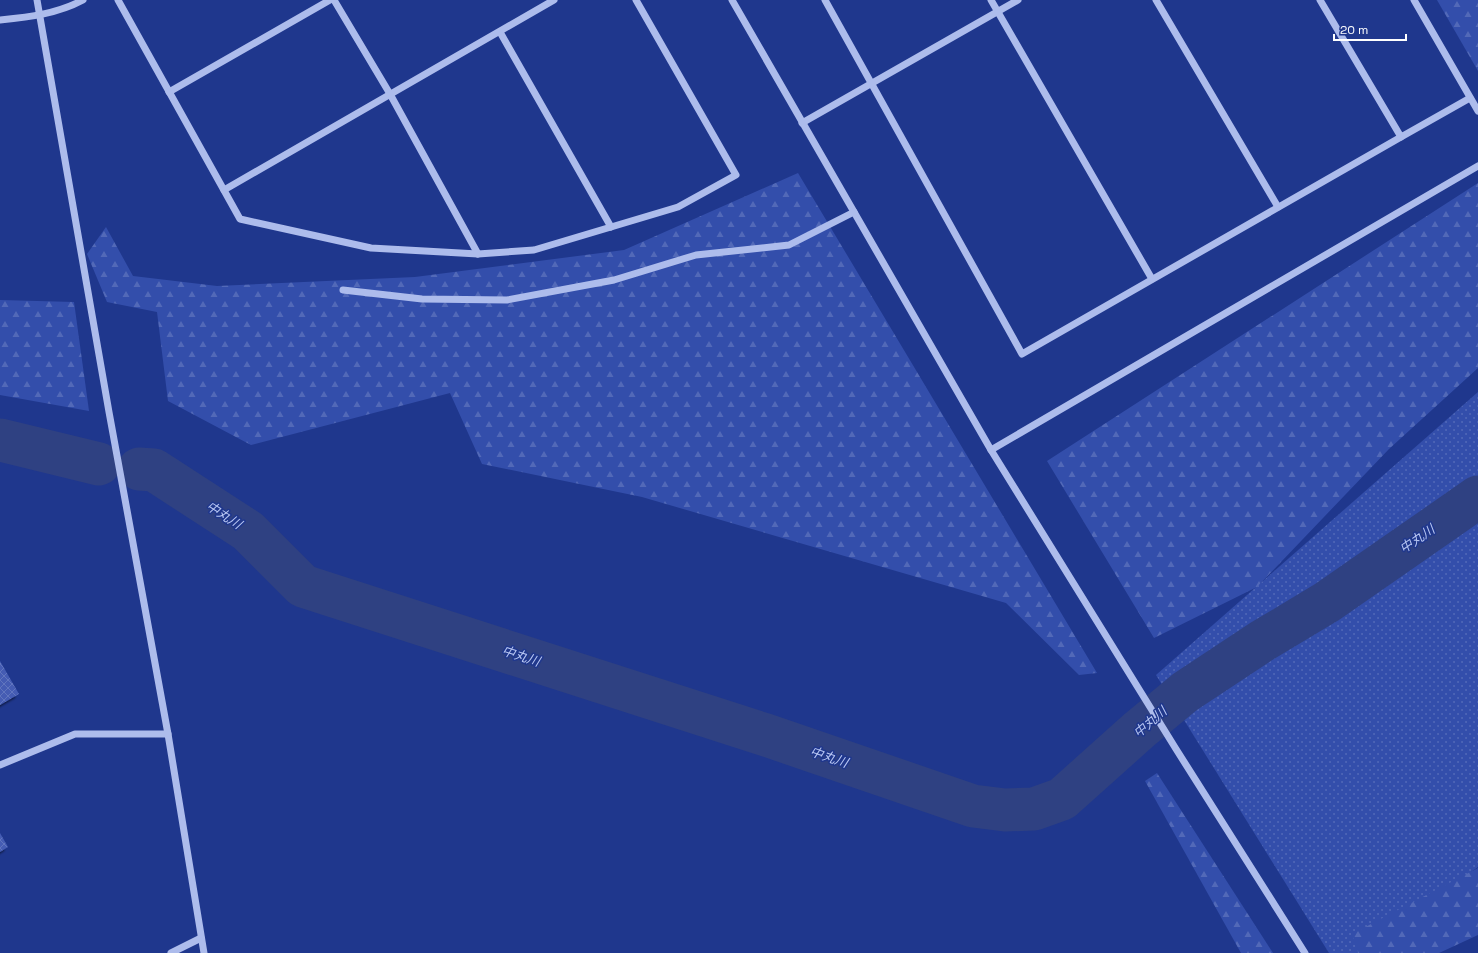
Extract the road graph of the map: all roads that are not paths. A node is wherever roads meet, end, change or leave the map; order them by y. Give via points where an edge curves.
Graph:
1 (37, 0) edge
2 (83, 0) edge
3 (118, 0) edge
4 (330, 0) edge
5 (334, 0) edge
6 (554, 0) edge
7 (636, 0) edge
8 (732, 0) edge
9 (825, 0) edge
10 (991, 0) edge
11 (1018, 0) edge
12 (1156, 0) edge
13 (1320, 0) edge
14 (1414, 0) edge
15 (998, 11) junction
16 (40, 16) junction
17 (0, 20) edge
18 (500, 32) junction
19 (872, 84) junction
20 (169, 92) junction
21 (390, 94) junction
22 (1470, 98) junction
23 (1478, 111) edge
24 (802, 123) junction
25 (1401, 137) junction
26 (1478, 166) edge
27 (224, 190) junction
28 (1278, 207) junction
29 (854, 212) junction
30 (611, 227) junction
31 (478, 254) junction
32 (1152, 279) junction
33 (343, 290) dead end
34 (991, 450) junction
35 (168, 734) junction
36 (0, 765) edge
37 (201, 938) junction
38 (171, 953) edge
39 (204, 953) edge
40 (1305, 953) edge

1 - 16 street
2 - 16 street
3 - 20 street
4 - 20 street
5 - 21 street
6 - 18 street
7 - 30 street via 736,175 678,207
8 - 24 street
9 - 19 street
10 - 15 street
11 - 15 street
12 - 28 street
13 - 25 street
14 - 22 street
15 - 19 street
15 - 32 street
16 - 17 street
16 - 35 street
18 - 21 street
18 - 30 street
19 - 24 street
19 - 32 street via 1022,354
20 - 27 street
21 - 27 street
21 - 31 street
22 - 23 street
22 - 25 street
24 - 29 street
25 - 28 street
26 - 34 street
27 - 31 street via 240,219 370,248
28 - 32 street
29 - 33 street via 789,245 696,255 614,280 506,300 422,299
29 - 34 street
30 - 31 street via 534,250
34 - 40 street
35 - 36 street via 76,734
35 - 37 street
37 - 38 street
37 - 39 street

